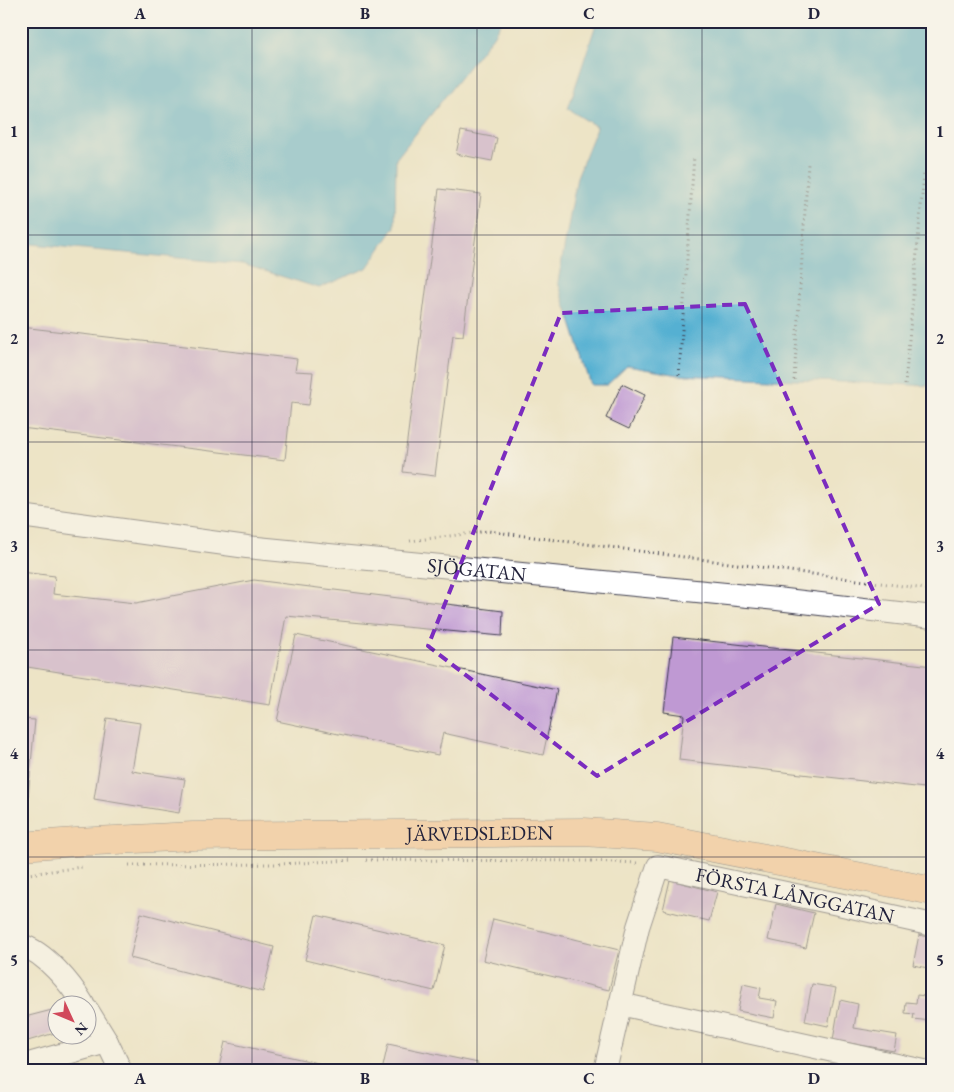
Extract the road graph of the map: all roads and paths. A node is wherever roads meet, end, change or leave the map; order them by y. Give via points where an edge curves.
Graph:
1 (694, 156) dead end
2 (808, 164) dead end
3 (924, 174) dead end
4 (679, 375) dead end
5 (794, 380) dead end
6 (905, 385) dead end
7 (21, 516) edge
8 (405, 541) dead end
9 (933, 590) edge
10 (933, 616) edge
11 (21, 846) edge
12 (354, 860) dead end
13 (364, 860) dead end
14 (128, 865) dead end
15 (90, 866) dead end
16 (658, 866) junction
17 (21, 875) edge
18 (933, 891) edge
19 (933, 925) edge
20 (21, 945) edge
21 (76, 994) edge
22 (620, 1004) junction
23 (98, 1028) edge
24 (106, 1042) junction
25 (21, 1066) edge
26 (121, 1071) edge
27 (605, 1071) edge
28 (924, 1071) edge

1 - 4 path
2 - 5 path
3 - 6 path
7 - 10 street, SJÖGATAN via 247,547
8 - 9 path via 488,531
11 - 18 main road, JÄRVEDSLEDEN via 193,836 584,832 657,837
12 - 14 path
13 - 16 path via 591,861
15 - 17 path
16 - 19 street, FÖRSTA LÅNGGATAN
16 - 22 street via 638,927
20 - 21 street via 30,947 60,973
22 - 27 street
22 - 28 street
23 - 24 street
24 - 25 street
24 - 26 street

